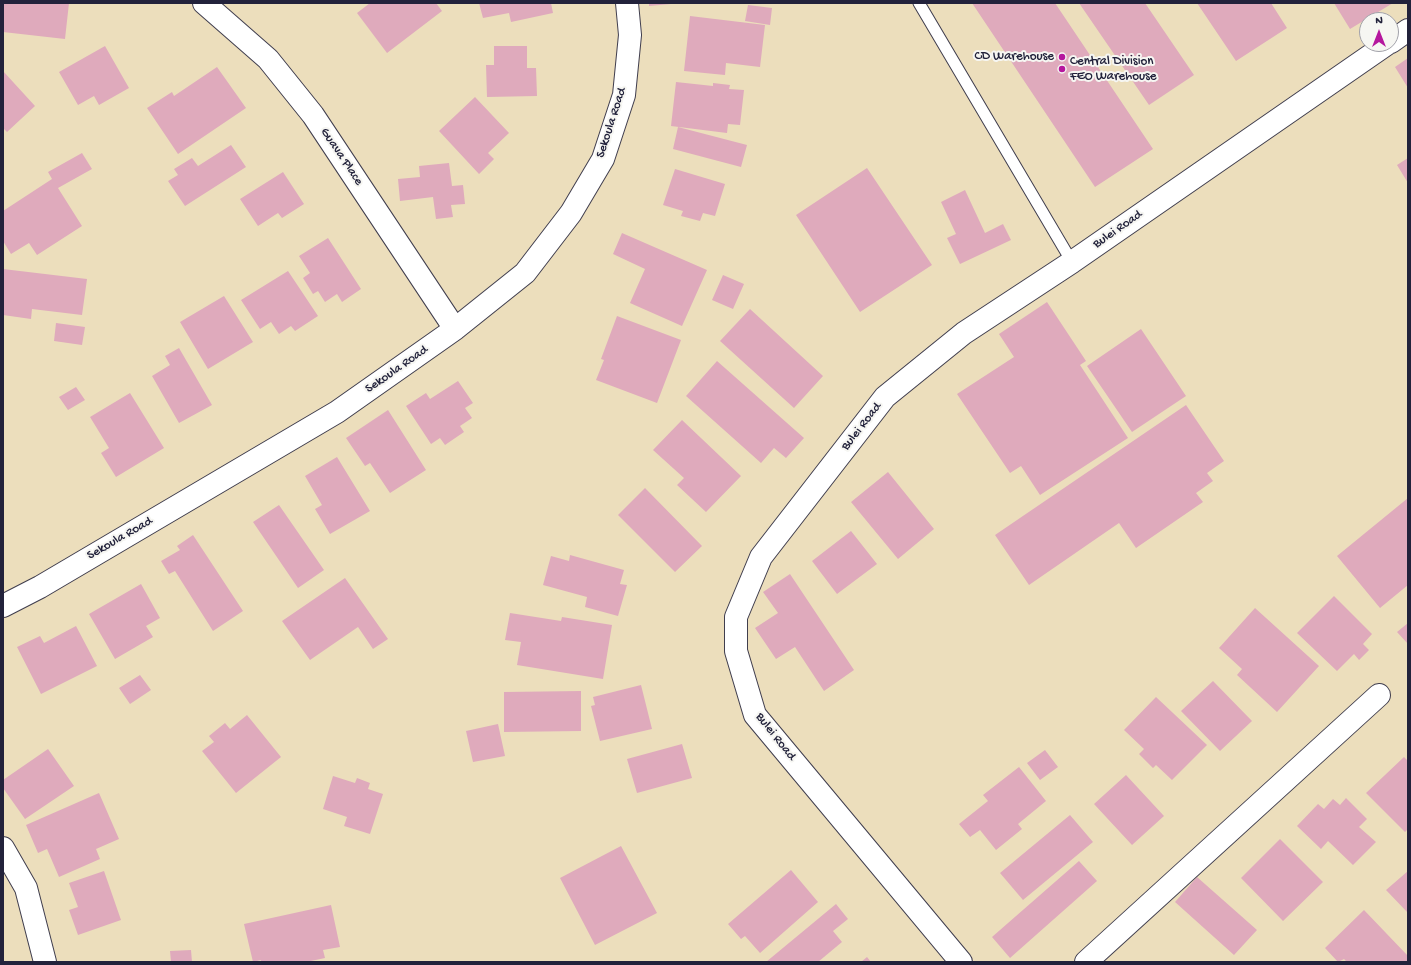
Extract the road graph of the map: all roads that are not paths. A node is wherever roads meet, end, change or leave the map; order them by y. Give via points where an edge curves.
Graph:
1 (204, 3) edge
2 (627, 3) edge
3 (919, 3) edge
4 (1408, 30) edge
5 (1399, 36) edge
6 (1375, 52) edge
7 (1072, 262) junction
8 (455, 329) junction
9 (3, 606) edge
10 (1379, 695) dead end
11 (3, 848) edge
12 (45, 962) edge
13 (961, 962) edge
14 (1086, 962) edge

1 - 8 street, Guava Place via 268,59 313,115
2 - 8 street, Sekoula Road via 630,35 624,95 603,159 571,213 525,273
3 - 7 lane
4 - 5 street
6 - 7 street, Bulei Road
7 - 13 street, Bulei Road via 964,333 885,396 761,557 736,617 736,651 755,715
8 - 9 street, Sekoula Road via 337,412
10 - 14 street
11 - 12 street via 26,888

